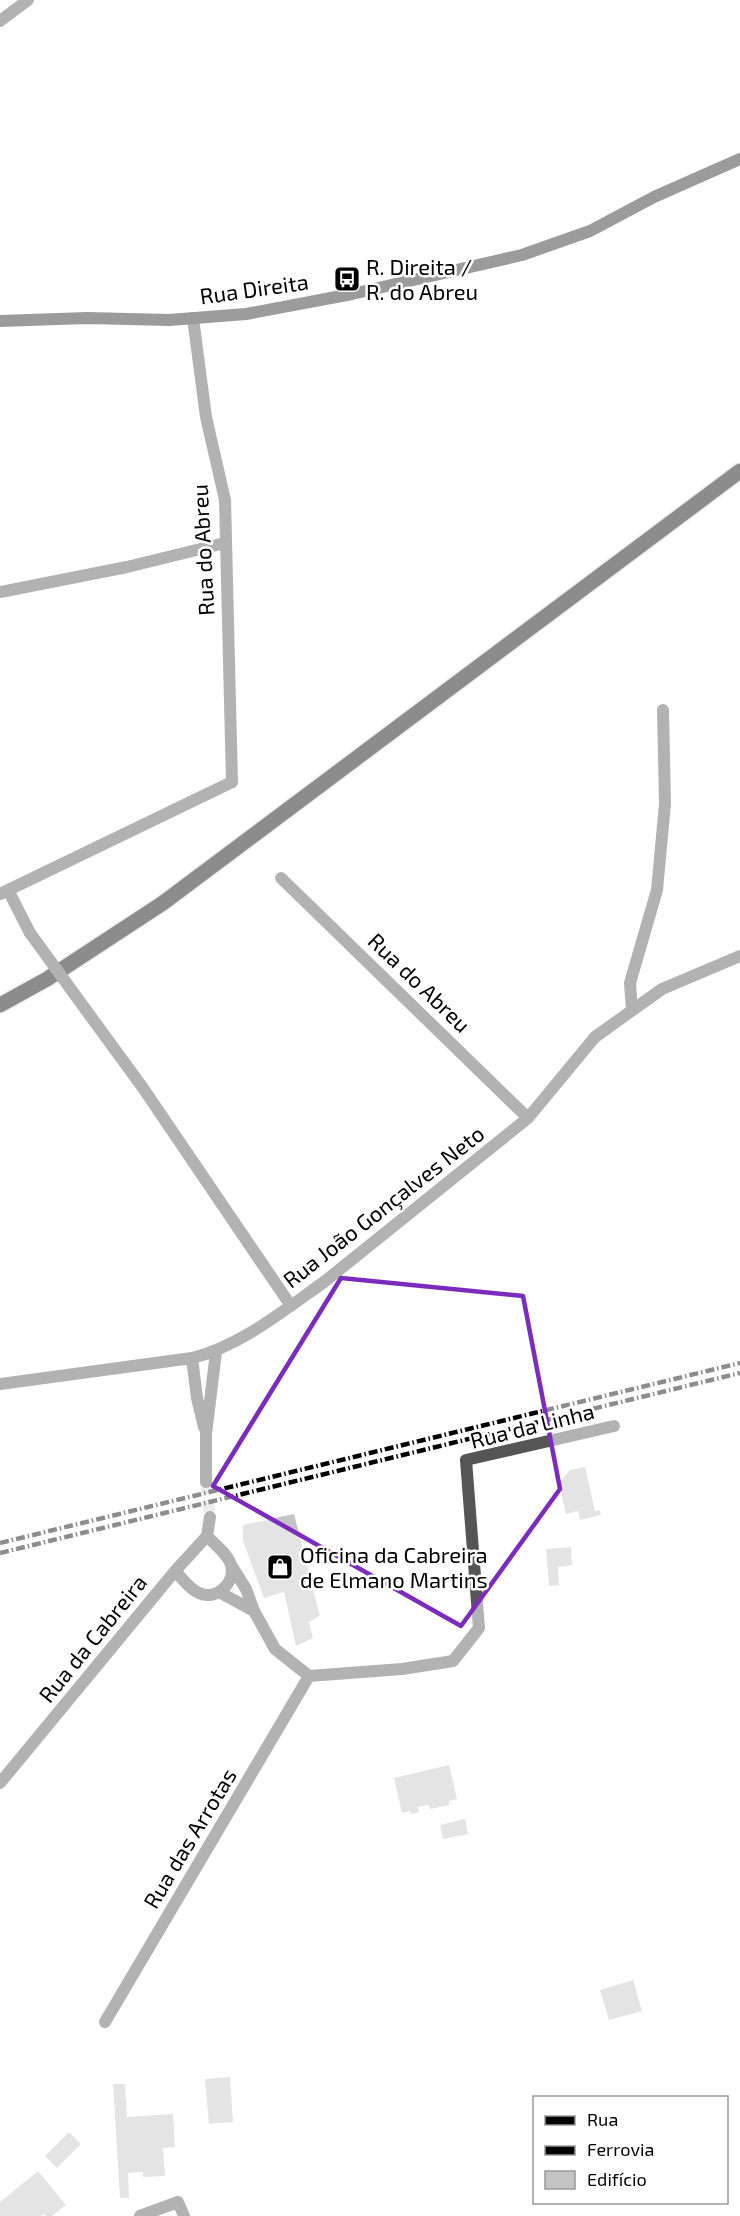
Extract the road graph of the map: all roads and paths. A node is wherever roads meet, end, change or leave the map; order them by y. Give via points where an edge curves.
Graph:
1 (28, 0) edge
2 (0, 21) edge
3 (740, 159) edge
4 (193, 318) junction
5 (0, 321) edge
6 (740, 471) edge
7 (225, 543) junction
8 (0, 592) edge
9 (663, 710) dead end
10 (281, 878) dead end
11 (4, 892) edge
12 (740, 956) edge
13 (0, 1005) edge
14 (632, 1010) junction
15 (528, 1118) junction
16 (291, 1306) junction
17 (216, 1352) junction
18 (192, 1358) junction
19 (0, 1384) edge
20 (614, 1426) dead end
21 (206, 1434) junction
22 (206, 1482) tunnel mouth
23 (210, 1517) tunnel mouth
24 (207, 1536) junction
25 (231, 1565) junction
26 (175, 1571) junction
27 (219, 1592) junction
28 (254, 1611) junction
29 (309, 1676) junction
30 (0, 1783) edge
31 (105, 2022) dead end
32 (140, 2216) edge
33 (184, 2216) edge

1 - 2 street
3 - 4 main road, Rua Direita via 590,231 522,255 352,294 246,314
4 - 5 main road, Rua Direita
4 - 7 street, Rua do Abreu via 206,417 225,500
6 - 13 main road via 163,903
7 - 8 street
7 - 11 street, Rua do Abreu via 232,782
9 - 14 street via 665,804 657,890 630,983
10 - 15 street, Rua do Abreu
11 - 16 street, bridge
12 - 14 street, Rua João Gonçalves Neto via 662,989
14 - 15 street, Rua João Gonçalves Neto via 596,1037
15 - 16 street, Rua João Gonçalves Neto
16 - 17 street, Rua João Gonçalves Neto
17 - 18 street, Rua João Gonçalves Neto
17 - 21 street
18 - 19 street, Rua João Gonçalves Neto
18 - 21 street
20 - 29 street, Rua da Linha via 466,1460 479,1628 453,1661
21 - 22 street
23 - 24 street
24 - 25 street
24 - 26 street, Rua da Cabreira
25 - 27 street via 227,1585
25 - 28 street
26 - 27 street via 199,1593
26 - 30 street, Rua da Cabreira
27 - 28 street
28 - 29 street via 275,1649
29 - 31 street, Rua das Arrotas
32 - 33 street via 178,2202

